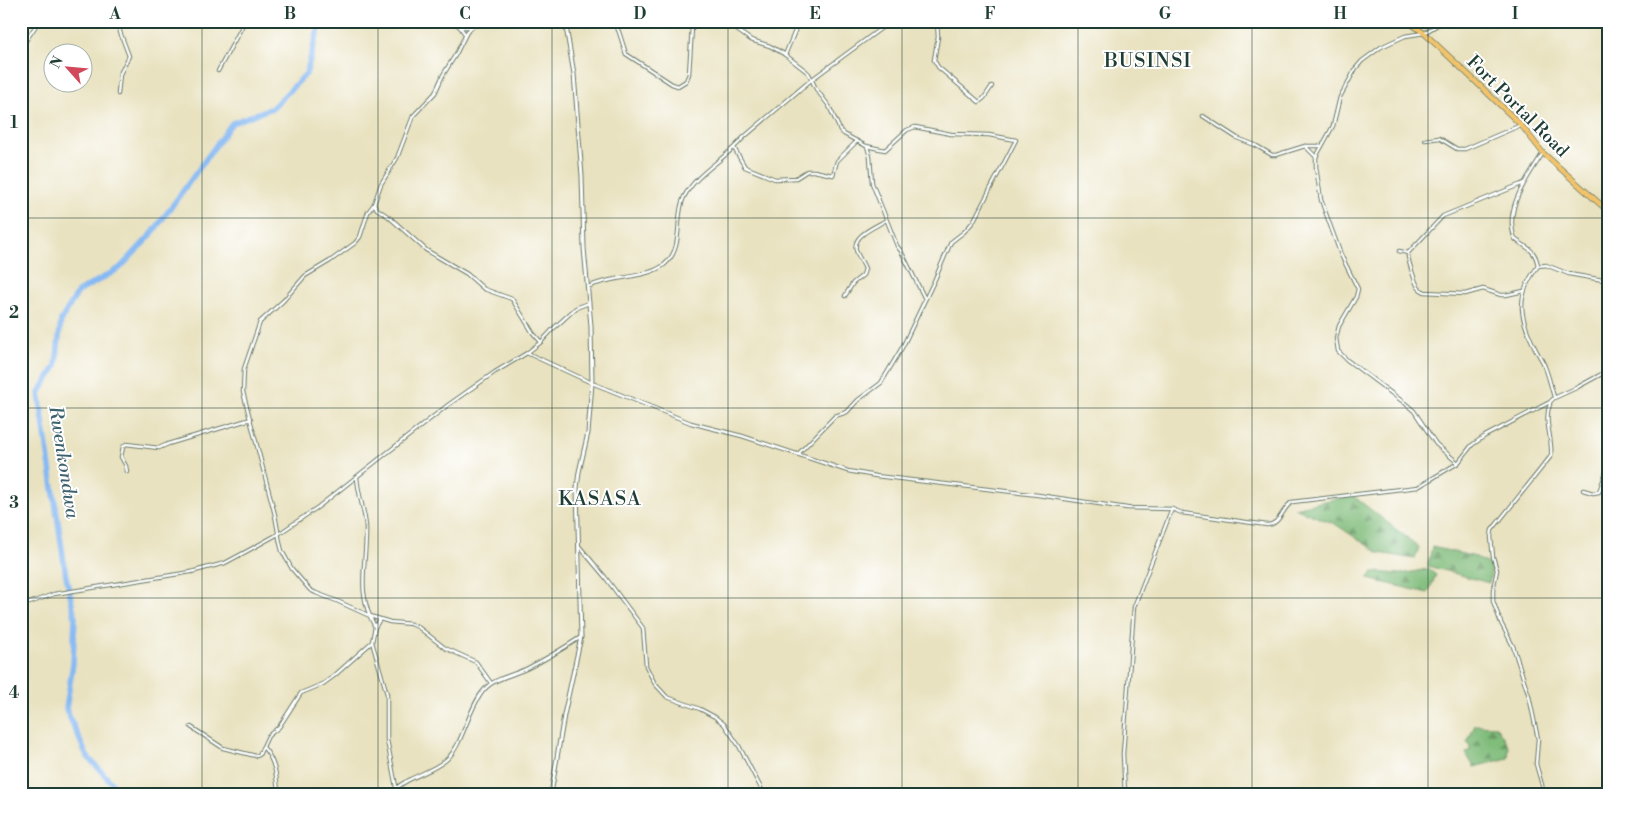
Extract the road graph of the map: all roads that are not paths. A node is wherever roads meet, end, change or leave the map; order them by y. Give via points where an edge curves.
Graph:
1 (39, 21) edge
2 (119, 21) edge
3 (245, 21) edge
4 (452, 21) edge
5 (479, 21) edge
6 (565, 21) edge
7 (614, 21) edge
8 (694, 21) edge
9 (724, 21) edge
10 (796, 21) edge
11 (892, 21) edge
12 (937, 21) edge
13 (1407, 21) edge
14 (1444, 21) edge
15 (460, 27) junction
16 (471, 27) junction
17 (1424, 33) junction
18 (465, 35) junction
19 (21, 48) edge
20 (785, 54) junction
21 (218, 70) dead end
22 (811, 80) junction
23 (992, 86) dead end
24 (118, 94) dead end
25 (1203, 116) dead end
26 (1521, 125) junction
27 (1425, 140) dead end
28 (858, 141) junction
29 (866, 146) junction
30 (1305, 146) junction
31 (1322, 146) junction
32 (734, 148) junction
33 (1543, 153) junction
34 (1316, 157) junction
35 (1525, 182) junction
36 (374, 204) junction
37 (1609, 212) edge
38 (886, 220) junction
39 (1399, 251) dead end
40 (1408, 253) junction
41 (1538, 266) junction
42 (1609, 281) edge
43 (588, 287) junction
44 (1524, 291) junction
45 (1517, 294) junction
46 (845, 296) dead end
47 (1522, 298) junction
48 (925, 299) junction
49 (589, 303) junction
50 (541, 342) junction
51 (526, 353) junction
52 (1609, 370) edge
53 (592, 383) junction
54 (1554, 398) junction
55 (1550, 402) junction
56 (251, 419) junction
57 (798, 454) junction
58 (1458, 463) junction
59 (1609, 464) edge
60 (127, 472) dead end
61 (357, 477) junction
62 (1583, 490) dead end
63 (1172, 509) junction
64 (280, 533) junction
65 (578, 545) junction
66 (21, 606) edge
67 (370, 616) junction
68 (380, 619) junction
69 (375, 627) junction
70 (581, 638) junction
71 (372, 642) junction
72 (491, 683) junction
73 (191, 727) dead end
74 (263, 747) junction
75 (396, 787) junction
76 (278, 794) edge
77 (390, 794) edge
78 (551, 794) edge
79 (764, 794) edge
80 (1125, 794) edge
81 (1543, 794) edge

1 - 19 street
2 - 24 street via 129,56 120,74
3 - 21 street
4 - 15 street
5 - 16 street
6 - 43 street via 574,74
7 - 8 street via 626,54 678,86 686,81 689,74
9 - 20 street via 751,40
10 - 20 street
11 - 22 street
12 - 23 street via 934,60 938,67 976,101 981,101
13 - 17 main road, Fort Portal Road
14 - 17 street
15 - 16 street
15 - 18 street
16 - 18 street
17 - 26 main road, Fort Portal Road
17 - 31 street via 1405,36 1381,47 1362,61 1340,97 1333,126
18 - 36 street via 435,93 413,116
20 - 22 street via 808,72
22 - 28 street via 829,106 840,130
22 - 32 street
25 - 30 street via 1236,138 1272,155
26 - 27 street via 1465,149 1458,149 1439,138
26 - 33 main road, Fort Portal Road
28 - 29 street
28 - 32 street via 837,160 833,175 808,171 796,178 779,180 746,167
29 - 38 street via 872,183
29 - 48 street via 885,150 915,127 1016,140 973,222 951,242
30 - 31 street
30 - 34 street
31 - 34 street
32 - 43 street via 688,189 682,200 675,247 664,265
33 - 35 street
33 - 37 main road, Fort Portal Road
34 - 58 street via 1321,200 1341,255 1358,289 1339,326 1336,338 1338,351 1414,411 1436,444
35 - 40 street via 1443,216
35 - 41 street via 1512,214 1513,235 1535,254
36 - 50 street via 426,250 467,274 484,289 512,300
36 - 56 street via 358,240 305,276 260,322 243,376 243,392
38 - 46 street via 856,241 865,269
38 - 48 street
39 - 40 street
40 - 45 street via 1407,259 1418,286 1425,292 1465,294 1483,288 1501,295
41 - 42 street via 1546,265 1569,274
41 - 44 street
43 - 49 street
44 - 45 street
44 - 47 street
45 - 47 street
47 - 54 street via 1523,318 1545,367
48 - 57 street via 881,383 847,412 836,416
49 - 50 street via 571,312
49 - 53 street
50 - 51 street
51 - 53 street
51 - 61 street via 468,390
52 - 54 street
53 - 57 street via 691,423
53 - 65 street via 588,433 577,488
54 - 55 street
55 - 58 street via 1484,436
55 - 81 street via 1546,418 1550,456 1492,530 1491,537 1497,570 1493,601 1513,646 1529,696 1538,739 1536,764
56 - 60 street via 161,448 126,444 121,457
56 - 64 street
57 - 63 street via 848,472 1127,508
58 - 63 street via 1413,488 1292,502 1273,525
59 - 62 street via 1599,492
61 - 64 street
61 - 67 street via 366,527 363,593
63 - 80 street via 1134,607 1123,754
64 - 66 street via 225,563 192,572 54,594
64 - 67 street via 286,560 310,590
65 - 70 street
65 - 79 street via 643,628 646,666 655,684 667,697 700,709 724,724
67 - 68 street
67 - 69 street
68 - 69 street
68 - 72 street via 418,627 453,652 476,662
69 - 71 street
70 - 72 street via 528,668
70 - 78 street
71 - 74 street via 334,676 301,694
71 - 75 street via 387,694 387,740
72 - 75 street via 482,692 450,756 434,769
73 - 74 street via 230,750 256,756
74 - 76 street via 274,764
75 - 77 street

